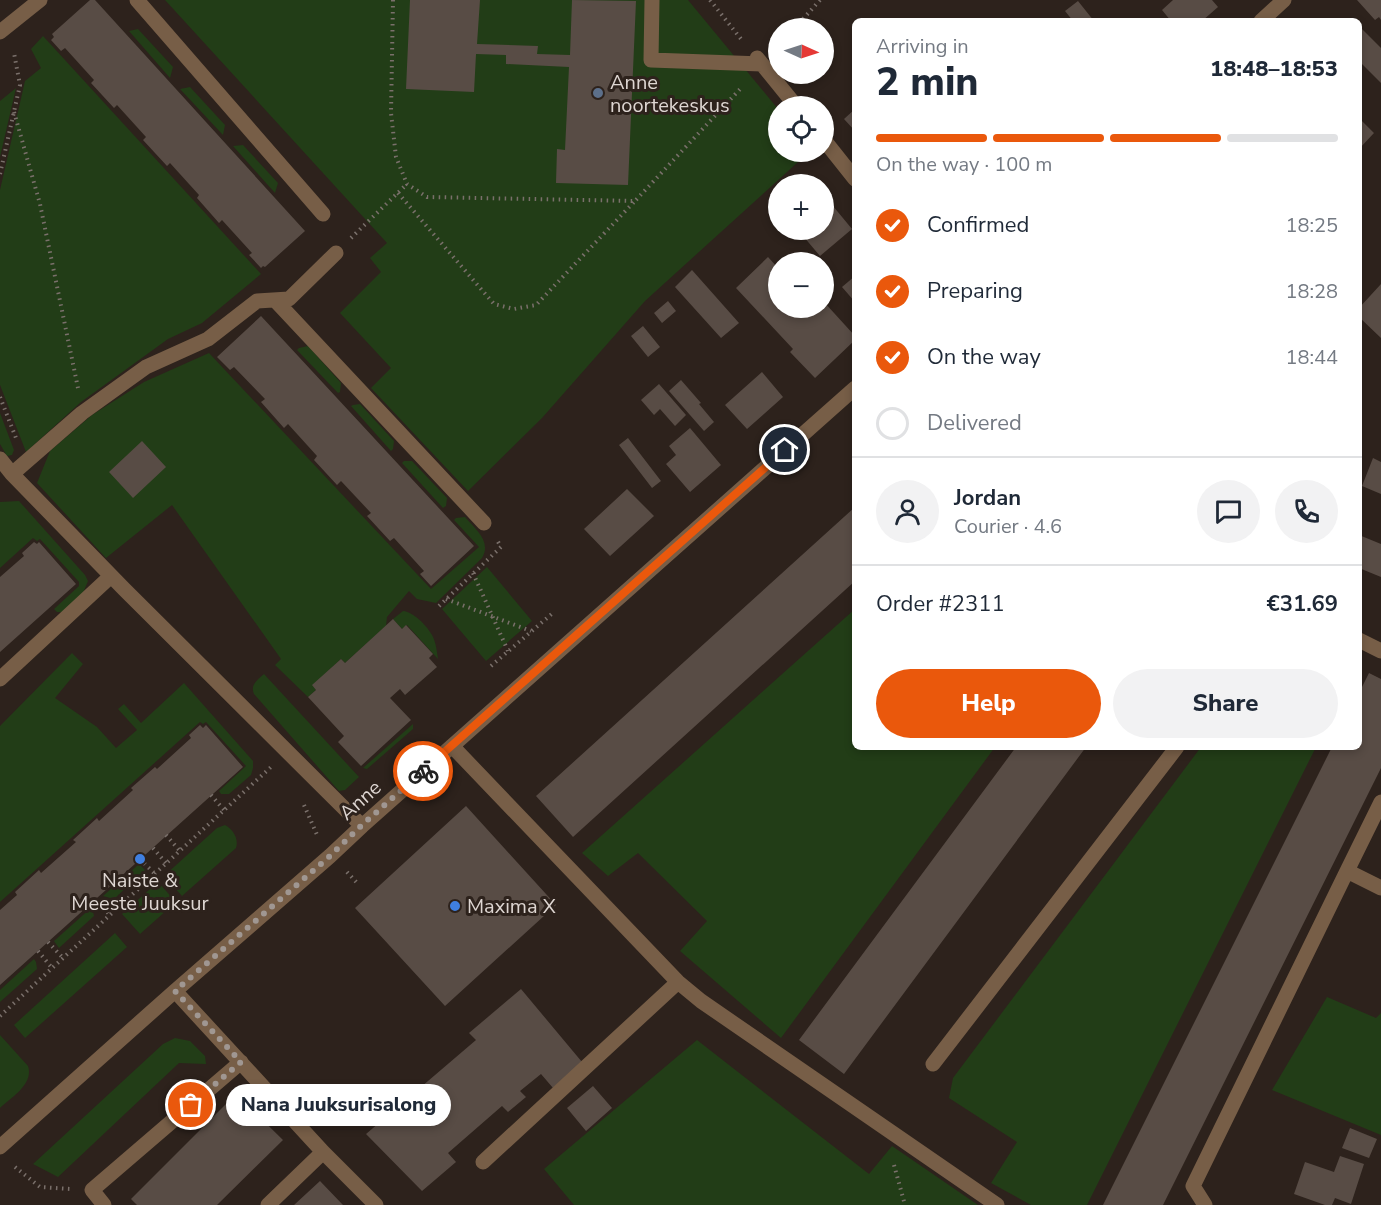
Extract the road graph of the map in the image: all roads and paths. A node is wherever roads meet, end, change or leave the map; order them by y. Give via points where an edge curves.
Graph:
1 (40, 0) edge
2 (136, 0) edge
3 (393, 0) edge
4 (652, 0) edge
5 (710, 0) edge
6 (820, 0) edge
7 (1284, 0) edge
8 (804, 18) edge
9 (1264, 18) edge
10 (4, 28) edge
11 (760, 61) junction
12 (788, 96) edge
13 (14, 111) junction
14 (834, 153) edge
15 (0, 174) edge
16 (852, 175) edge
17 (407, 184) junction
18 (398, 193) junction
19 (635, 201) junction
20 (324, 214) dead end
21 (336, 253) joint
22 (275, 300) junction
23 (852, 391) edge
24 (0, 397) edge
25 (82, 413) junction
26 (0, 459) edge
27 (26, 464) junction
28 (12, 474) junction
29 (484, 523) dead end
30 (501, 547) dead end
31 (473, 573) junction
32 (111, 576) junction
33 (446, 599) junction
34 (439, 606) dead end
35 (554, 612) dead end
36 (493, 617) junction
37 (531, 631) junction
38 (1362, 642) edge
39 (508, 651) junction
40 (1381, 651) edge
41 (491, 666) dead end
42 (0, 679) edge
43 (452, 746) junction
44 (1175, 750) edge
45 (288, 752) junction
46 (211, 795) dead end
47 (1381, 802) edge
48 (225, 810) junction
49 (362, 825) junction
50 (166, 835) dead end
51 (153, 848) dead end
52 (180, 851) junction
53 (140, 859) dead end
54 (167, 863) junction
55 (1347, 872) junction
56 (155, 874) junction
57 (1381, 888) edge
58 (95, 899) dead end
59 (110, 915) junction
60 (48, 942) dead end
61 (38, 951) dead end
62 (63, 958) junction
63 (52, 968) junction
64 (678, 982) junction
65 (175, 991) junction
66 (0, 1016) edge
67 (241, 1062) junction
68 (933, 1064) dead end
69 (0, 1147) edge
70 (322, 1152) junction
71 (483, 1162) dead end
72 (15, 1167) dead end
73 (92, 1190) junction
74 (104, 1205) edge
75 (268, 1205) edge
76 (376, 1205) edge
77 (997, 1205) edge
78 (1205, 1205) edge

1 - 10 street
2 - 20 street
3 - 17 path via 390,113 396,157
4 - 11 street via 651,60
5 - 11 path
6 - 8 path
7 - 9 street
10 - 13 path via 20,85
11 - 12 street
11 - 19 path
13 - 15 path
13 - 25 path via 40,204
14 - 16 street
17 - 18 path
17 - 19 path via 427,197
18 - 19 path via 494,304 514,309 536,305
18 - 21 path
21 - 22 street via 289,299
22 - 25 street via 257,300 208,339 146,367
22 - 29 street
23 - 43 street, Anne
24 - 27 path
25 - 27 street
26 - 28 street
27 - 28 street
28 - 32 street
30 - 31 path
31 - 33 path
31 - 36 path
32 - 42 street
32 - 45 street
33 - 34 path
33 - 36 path
35 - 37 path
36 - 37 path
36 - 39 path
37 - 39 path
38 - 40 street
39 - 41 path
43 - 49 street, Anne
43 - 64 street
44 - 68 street
45 - 48 path
45 - 49 street
46 - 48 path
47 - 55 street
48 - 52 path
49 - 65 street, Anne
50 - 52 path
51 - 54 path
52 - 54 path
53 - 56 path
54 - 56 path
55 - 57 street
55 - 78 street via 1193,1186
56 - 59 path
58 - 59 path
59 - 62 path
60 - 62 path
61 - 63 path
62 - 63 path
63 - 66 path
64 - 71 street
64 - 77 street
65 - 67 street
65 - 69 street, Anne
67 - 70 street
67 - 73 street
70 - 75 street
70 - 76 street
72 - 73 path via 40,1187
73 - 74 street

